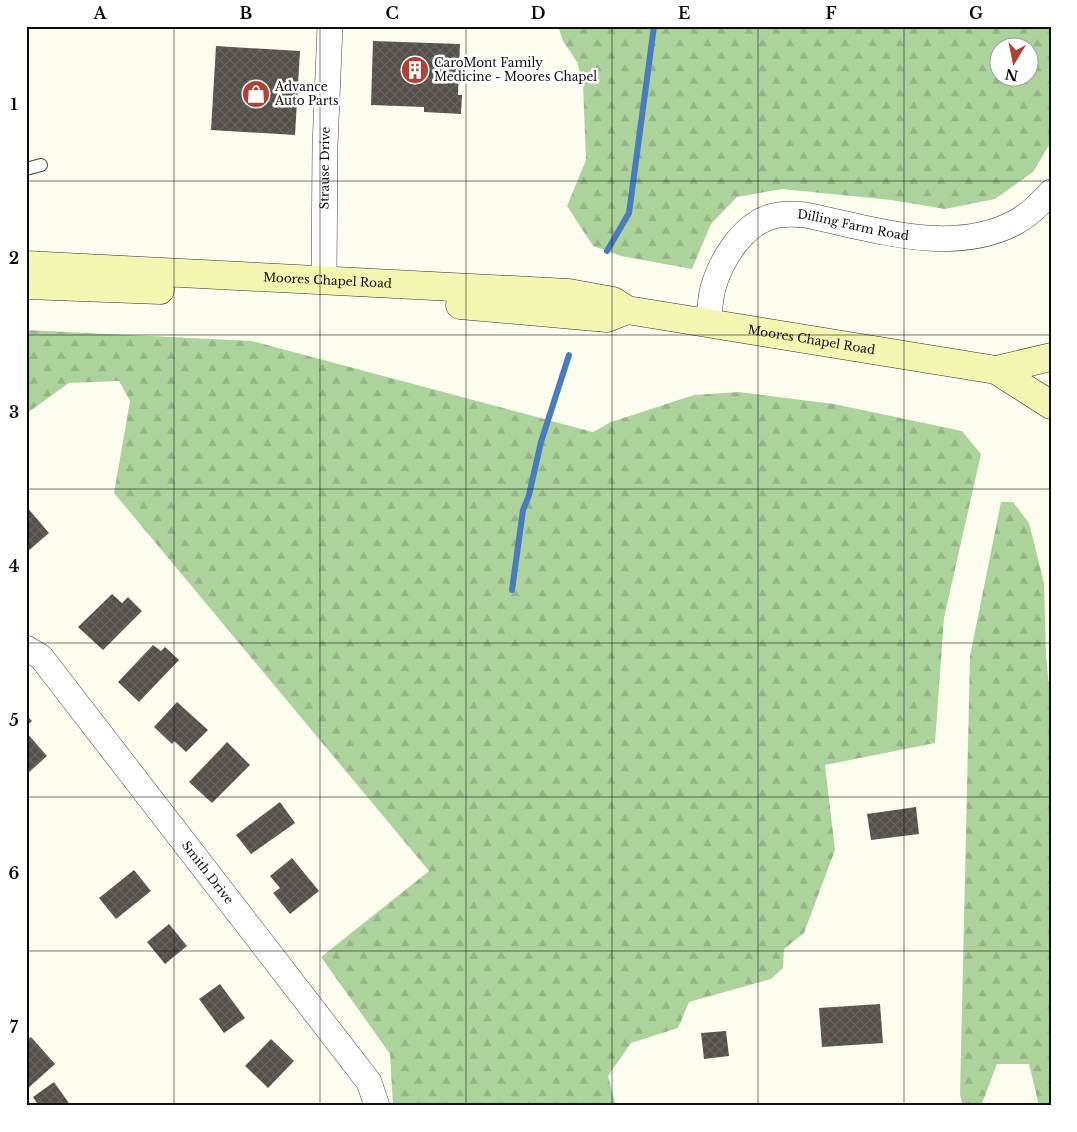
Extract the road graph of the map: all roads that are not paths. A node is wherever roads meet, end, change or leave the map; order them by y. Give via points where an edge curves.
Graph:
1 (330, 26) edge
2 (41, 165) dead end
3 (26, 169) edge
4 (1051, 192) edge
5 (26, 265) edge
6 (324, 279) junction
7 (26, 285) edge
8 (627, 310) junction
9 (708, 323) junction
10 (1051, 357) edge
11 (996, 370) junction
12 (1051, 405) edge
13 (26, 648) edge
14 (377, 1106) edge

1 - 6 street, Strause Drive
2 - 3 lane
4 - 9 street, Dilling Farm Road via 1017,222 996,231 964,237 903,234 805,215 770,217 739,238 727,257 713,288
5 - 6 main road, Moores Chapel Road
6 - 8 main road, Moores Chapel Road via 569,293 613,301
7 - 8 main road, Moores Chapel Road via 374,299 607,318
8 - 9 main road, Moores Chapel Road
9 - 11 main road, Moores Chapel Road
10 - 11 main road, Moores Chapel Road
11 - 12 main road, Moores Chapel Road
13 - 14 street, Smith Drive via 41,658 318,1015 369,1082

